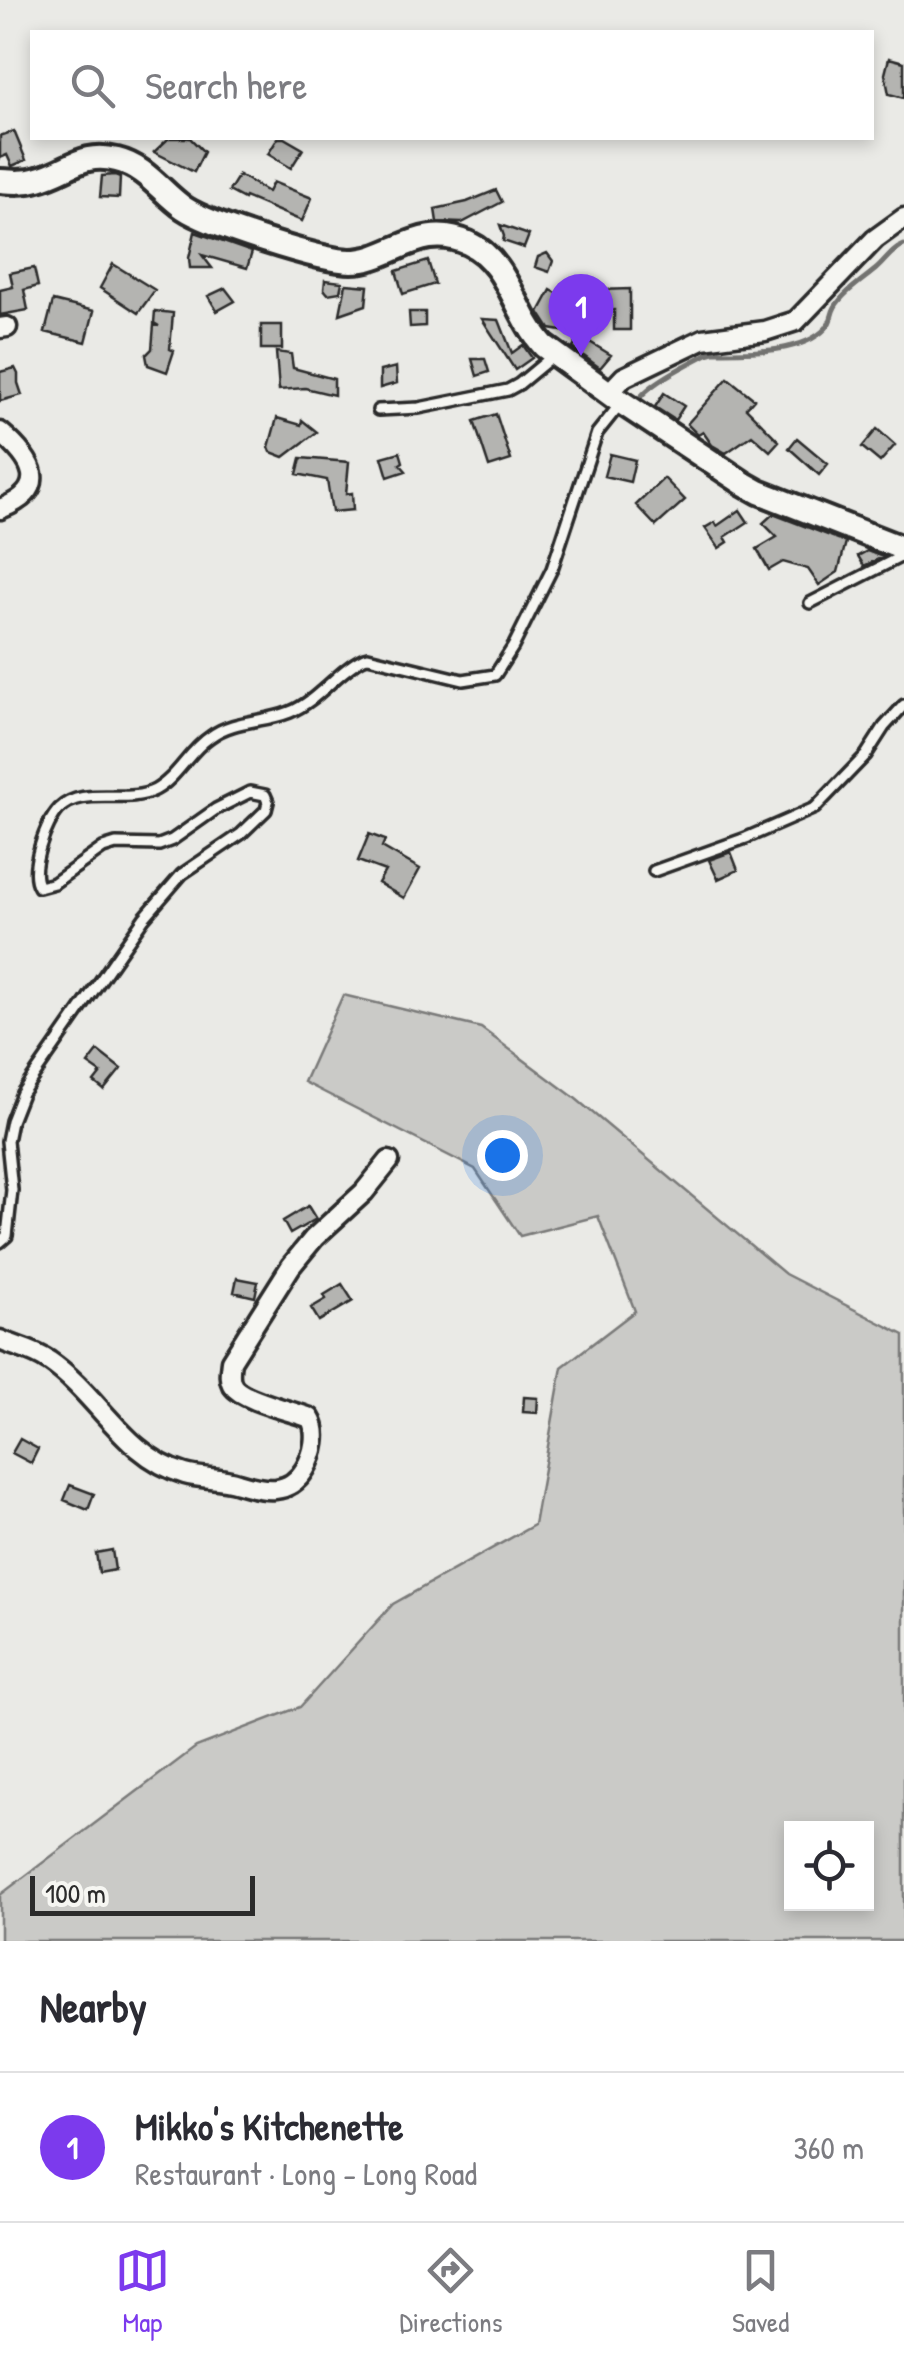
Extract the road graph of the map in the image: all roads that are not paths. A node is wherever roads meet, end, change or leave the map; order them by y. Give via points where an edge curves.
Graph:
1 (0, 180) edge
2 (904, 218) edge
3 (554, 354) junction
4 (615, 398) junction
5 (378, 410) dead end
6 (0, 432) edge
7 (0, 509) edge
8 (904, 552) edge
9 (810, 602) dead end
10 (904, 706) edge
11 (654, 870) dead end
12 (389, 1161) dead end
13 (0, 1242) edge
14 (0, 1340) edge

1 - 3 main road via 37,180 86,158 104,158 137,167 196,216 328,257 362,260 423,238 466,242 498,268 536,336
2 - 4 street via 796,321 703,338 624,378
3 - 4 main road
3 - 5 lane via 508,390
4 - 8 main road via 742,484
4 - 13 lane via 596,433 552,569 495,674 463,680 364,658 288,713 226,726 159,788 75,799 49,822 35,869 39,887 103,848 172,840 250,792 268,802 241,834 182,874 144,918 22,1093 7,1141 12,1190 7,1236
6 - 7 street via 27,459 34,478 24,498
8 - 9 lane
10 - 11 lane via 814,808
12 - 14 street via 291,1266 231,1362 230,1380 243,1395 314,1423 309,1462 291,1485 258,1490 184,1474 128,1440 50,1362

